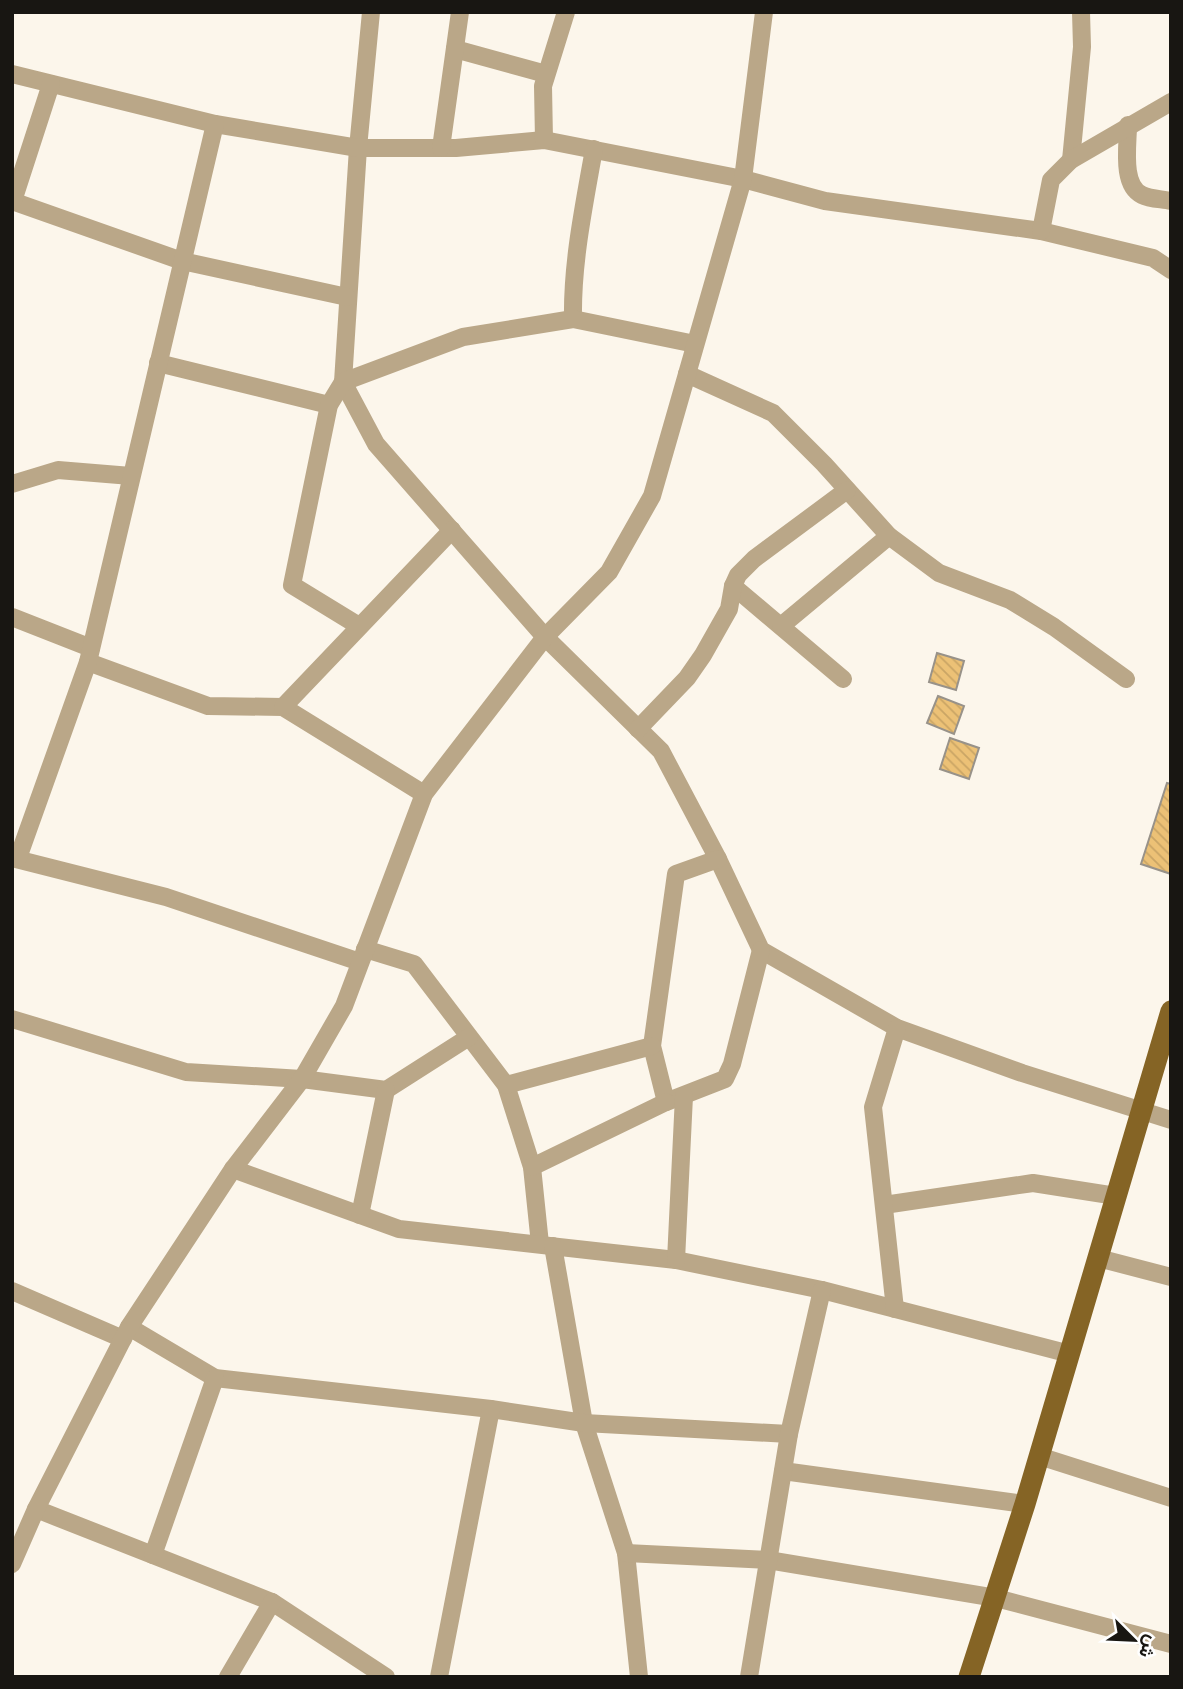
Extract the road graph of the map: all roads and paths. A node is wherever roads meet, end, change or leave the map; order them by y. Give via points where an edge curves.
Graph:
1 (371, 12) edge
2 (460, 12) edge
3 (566, 12) edge
4 (764, 12) edge
5 (1080, 12) edge
6 (454, 49) junction
7 (12, 74) edge
8 (546, 74) junction
9 (51, 85) junction
10 (1171, 102) edge
11 (215, 124) junction
12 (1128, 125) junction
13 (544, 140) junction
14 (358, 148) junction
15 (441, 148) junction
16 (594, 149) junction
17 (1071, 160) junction
18 (743, 179) junction
19 (12, 201) edge
20 (1171, 201) edge
21 (1041, 232) junction
22 (183, 261) junction
23 (1171, 270) edge
24 (347, 297) junction
25 (573, 319) junction
26 (695, 344) junction
27 (158, 363) junction
28 (687, 374) junction
29 (343, 382) junction
30 (329, 405) junction
31 (131, 476) junction
32 (12, 484) edge
33 (847, 489) junction
34 (452, 530) junction
35 (890, 536) junction
36 (733, 586) junction
37 (12, 617) edge
38 (359, 626) junction
39 (781, 626) junction
40 (545, 637) junction
41 (89, 655) junction
42 (843, 679) dead end
43 (1126, 679) dead end
44 (283, 707) junction
45 (638, 729) junction
46 (424, 794) junction
47 (15, 858) edge
48 (718, 859) junction
49 (761, 950) junction
50 (363, 955) junction
51 (1171, 1011) edge
52 (12, 1019) edge
53 (897, 1028) junction
54 (469, 1037) junction
55 (652, 1046) junction
56 (302, 1079) junction
57 (506, 1086) junction
58 (386, 1090) junction
59 (684, 1096) junction
60 (666, 1102) junction
61 (1142, 1110) junction
62 (1171, 1120) edge
63 (532, 1167) junction
64 (233, 1169) junction
65 (1116, 1196) junction
66 (884, 1205) junction
67 (360, 1215) junction
68 (546, 1245) junction
69 (1098, 1258) junction
70 (676, 1260) junction
71 (1171, 1277) edge
72 (822, 1290) junction
73 (12, 1291) edge
74 (895, 1309) junction
75 (126, 1333) junction
76 (1070, 1354) junction
77 (215, 1378) junction
78 (491, 1409) junction
79 (584, 1423) junction
80 (789, 1434) junction
81 (1039, 1456) junction
82 (783, 1471) junction
83 (1171, 1498) edge
84 (1025, 1504) junction
85 (36, 1509) junction
86 (626, 1553) junction
87 (153, 1555) junction
88 (768, 1560) junction
89 (12, 1564) edge
90 (996, 1598) junction
91 (272, 1602) junction
92 (1171, 1644) edge
93 (228, 1677) edge
94 (386, 1677) edge
95 (439, 1677) edge
96 (639, 1677) edge
97 (749, 1677) edge
98 (969, 1677) edge

1 - 14 street
2 - 6 street
3 - 8 street
4 - 18 street
5 - 17 street via 1082,47
6 - 8 street
6 - 15 street
7 - 9 street
8 - 13 street
9 - 11 street
9 - 19 street
10 - 12 street
11 - 14 street
11 - 22 street
12 - 17 street
12 - 20 street via 1128,173 1133,187 1142,195
13 - 15 street
13 - 16 street
14 - 15 street
14 - 24 street
16 - 18 street
16 - 25 street via 579,238
17 - 21 street via 1051,180
18 - 21 street via 825,201
18 - 26 street
19 - 22 street
21 - 23 street via 1153,258
22 - 24 street
22 - 27 street
24 - 29 street
25 - 26 street
25 - 29 street via 463,337
26 - 28 street
27 - 30 street
27 - 31 street
28 - 33 street via 773,413
28 - 40 street via 652,496 610,572
29 - 30 street
29 - 34 street via 376,444
30 - 38 street via 292,585
31 - 32 street via 58,470
31 - 41 street
33 - 35 street
33 - 36 street via 754,559
34 - 38 street
34 - 40 street
35 - 39 street
35 - 43 street via 939,573 1010,600
36 - 39 street
36 - 45 street via 729,608 703,655
37 - 41 street
38 - 44 street
39 - 42 street
40 - 45 street
40 - 46 street
41 - 44 street via 208,706
41 - 47 street
44 - 46 street
45 - 48 street via 661,751
46 - 50 street
47 - 50 street
48 - 49 street
48 - 55 street via 676,874
49 - 53 street
49 - 59 street via 733,1064 724,1079
50 - 54 street via 414,964
50 - 56 street via 344,1006
51 - 61 main road
52 - 56 street via 186,1072
53 - 61 street
53 - 66 street via 873,1107
54 - 57 street
54 - 58 street
55 - 57 street
55 - 60 street
56 - 58 street
56 - 64 street
57 - 63 street
58 - 67 street
59 - 60 street
59 - 70 street
60 - 63 street
61 - 62 street
61 - 65 main road
63 - 68 street
64 - 67 street
64 - 75 street
65 - 66 street via 1032,1183
65 - 69 main road
66 - 74 street
67 - 68 street via 399,1229
68 - 70 street
68 - 79 street
69 - 71 street
69 - 76 main road
70 - 72 street
72 - 74 street
72 - 80 street
73 - 75 street
74 - 76 street
75 - 77 street
75 - 85 street
76 - 81 main road
77 - 78 street
77 - 87 street
78 - 79 street
78 - 95 street
79 - 80 street
79 - 86 street
80 - 82 street
81 - 83 street
81 - 84 main road
82 - 84 street
82 - 88 street
84 - 90 main road
85 - 87 street
85 - 89 street
86 - 88 street
86 - 96 street
87 - 91 street
88 - 90 street
88 - 97 street
90 - 92 street
90 - 98 main road
91 - 93 street
91 - 94 street

